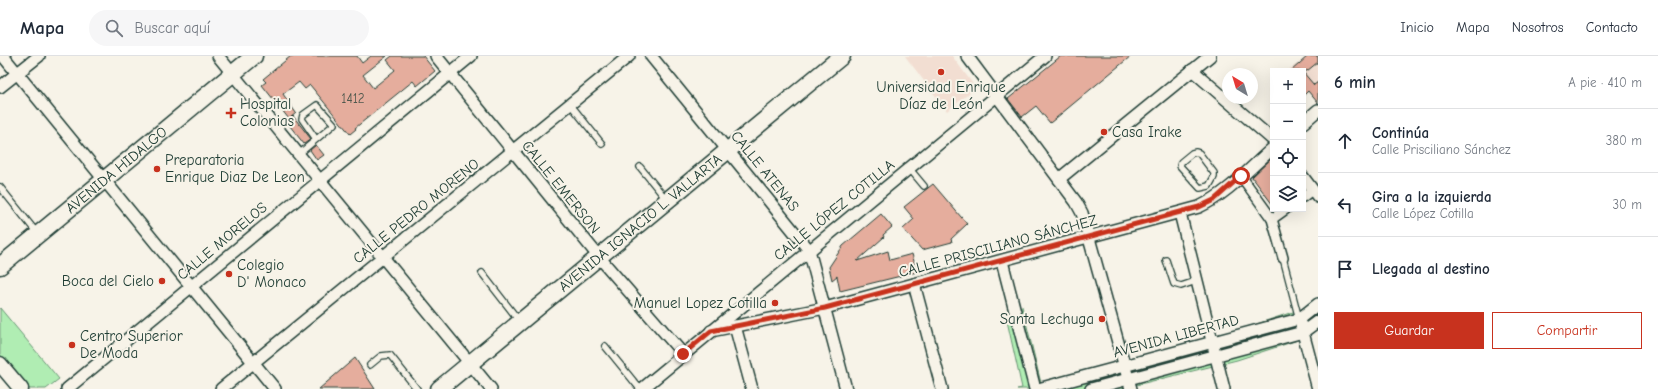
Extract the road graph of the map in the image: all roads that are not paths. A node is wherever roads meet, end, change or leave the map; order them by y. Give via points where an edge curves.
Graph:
1 (3, 56) edge
2 (39, 56) edge
3 (218, 56) edge
4 (254, 56) edge
5 (436, 56) edge
6 (471, 56) edge
7 (629, 56) edge
8 (652, 56) edge
9 (842, 56) edge
10 (967, 56) edge
11 (1045, 56) edge
12 (1210, 56) edge
13 (1192, 70) junction
14 (450, 73) junction
15 (17, 74) junction
16 (233, 74) junction
17 (0, 87) edge
18 (997, 96) junction
19 (570, 104) junction
20 (1318, 110) edge
21 (1306, 120) edge
22 (1270, 137) edge
23 (316, 139) junction
24 (602, 144) dead end
25 (728, 150) junction
26 (513, 151) junction
27 (1270, 151) edge
28 (299, 154) junction
29 (640, 167) dead end
30 (909, 168) junction
31 (1241, 176) junction
32 (1059, 179) junction
33 (104, 180) junction
34 (320, 180) junction
35 (1306, 180) edge
36 (924, 186) dead end
37 (1208, 186) junction
38 (0, 187) edge
39 (1316, 191) edge
40 (1306, 195) edge
41 (1218, 197) junction
42 (667, 201) junction
43 (1282, 212) edge
44 (1180, 213) junction
45 (1272, 219) junction
46 (38, 235) junction
47 (1090, 238) junction
48 (809, 250) junction
49 (382, 257) junction
50 (599, 257) junction
51 (1283, 258) joint
52 (1166, 260) dead end
53 (1002, 261) junction
54 (0, 266) edge
55 (482, 274) dead end
56 (1196, 281) junction
57 (914, 284) junction
58 (190, 286) junction
59 (1318, 304) edge
60 (825, 308) junction
61 (1299, 319) junction
62 (1318, 321) edge
63 (520, 322) junction
64 (735, 326) junction
65 (711, 331) junction
66 (1303, 332) junction
67 (1212, 342) junction
68 (605, 346) dead end
69 (683, 354) junction
70 (1215, 356) junction
71 (253, 363) junction
72 (0, 364) edge
73 (470, 364) junction
74 (370, 365) dead end
75 (1124, 366) junction
76 (656, 384) edge
77 (1129, 384) edge
78 (21, 389) edge
79 (67, 389) edge
80 (221, 389) edge
81 (275, 389) edge
82 (417, 389) edge
83 (439, 389) edge
84 (491, 389) edge
85 (641, 389) edge
86 (752, 389) edge
87 (846, 389) edge
88 (942, 389) edge
89 (1034, 389) edge
90 (1038, 389) edge
91 (1091, 389) edge
92 (1224, 389) edge
93 (1318, 389) edge

1 - 15 street
2 - 15 street
3 - 16 street
4 - 16 main road, AVENIDA HIDALGO
5 - 14 street, CALLE EMERSON
6 - 14 street, CALLE MORELOS
7 - 19 street, CALLE PEDRO MORENO
8 - 25 street, CALLE ATENAS
9 - 25 main road, AVENIDA IGNACIO L. VALLARTA
10 - 18 street
11 - 18 street, CALLE LÓPEZ COTILLA
12 - 13 street
13 - 22 street
13 - 32 street
14 - 26 street, CALLE EMERSON
14 - 34 street, CALLE MORELOS
15 - 17 street
15 - 33 street
16 - 28 street
16 - 33 main road, AVENIDA HIDALGO
18 - 30 street, CALLE LÓPEZ COTILLA
18 - 32 street
19 - 24 lane
19 - 26 street, CALLE PEDRO MORENO
20 - 21 street
23 - 23 lane via 334,124 317,105 302,118
23 - 28 lane
25 - 42 main road, AVENIDA IGNACIO L. VALLARTA
25 - 48 street, CALLE ATENAS
26 - 49 street, CALLE PEDRO MORENO
26 - 50 street, CALLE EMERSON
27 - 31 street, CALLE PRISCILIANO SÁNCHEZ
28 - 34 street
29 - 42 lane
30 - 36 lane
30 - 48 street, CALLE LÓPEZ COTILLA
31 - 41 street, CALLE PRISCILIANO SÁNCHEZ
31 - 45 street
32 - 47 street via 1079,207
33 - 46 main road, AVENIDA HIDALGO
33 - 58 street
34 - 49 street
34 - 58 street, CALLE MORELOS
35 - 39 street
37 - 37 lane via 1214,173 1199,153 1192,152 1181,162 1181,169 1200,188
37 - 41 lane
38 - 46 lane
39 - 40 street
41 - 44 street, CALLE PRISCILIANO SÁNCHEZ
42 - 50 main road, AVENIDA IGNACIO L. VALLARTA
43 - 45 street
44 - 47 street, CALLE PRISCILIANO SÁNCHEZ
44 - 56 street
45 - 51 street
46 - 54 main road, AVENIDA HIDALGO
47 - 53 street, CALLE PRISCILIANO SÁNCHEZ
47 - 75 street
48 - 60 street, CALLE ATENAS
48 - 65 street, CALLE LÓPEZ COTILLA
49 - 71 street, CALLE PEDRO MORENO
49 - 73 street
50 - 63 main road, AVENIDA IGNACIO L. VALLARTA
50 - 69 street, CALLE EMERSON
51 - 61 lane
52 - 56 lane via 1174,284 1181,286
53 - 57 street, CALLE PRISCILIANO SÁNCHEZ
53 - 89 street
55 - 63 lane
56 - 67 street
57 - 60 street, CALLE PRISCILIANO SÁNCHEZ
57 - 88 street
58 - 71 street
58 - 79 street, CALLE MORELOS
59 - 61 street, AVENIDA LIBERTAD
60 - 64 street, CALLE PRISCILIANO SÁNCHEZ
60 - 87 street, CALLE ATENAS
61 - 66 street
61 - 67 street, AVENIDA LIBERTAD
62 - 66 street, AVENIDA LIBERTAD
63 - 73 main road, AVENIDA IGNACIO L. VALLARTA
64 - 65 street, CALLE PRISCILIANO SÁNCHEZ
64 - 86 street
65 - 69 street, CALLE LÓPEZ COTILLA
66 - 70 street, AVENIDA LIBERTAD
66 - 93 street
67 - 70 street
67 - 75 street, AVENIDA LIBERTAD
68 - 85 lane
69 - 76 street, CALLE LÓPEZ COTILLA
70 - 77 street, AVENIDA LIBERTAD
70 - 92 street
71 - 80 street, CALLE PEDRO MORENO
71 - 81 street
72 - 78 street
73 - 83 main road, AVENIDA IGNACIO L. VALLARTA
73 - 84 street
74 - 82 lane via 381,356 390,355
75 - 77 street
75 - 90 street, AVENIDA LIBERTAD
76 - 85 street, CALLE LÓPEZ COTILLA
77 - 91 street, AVENIDA LIBERTAD

